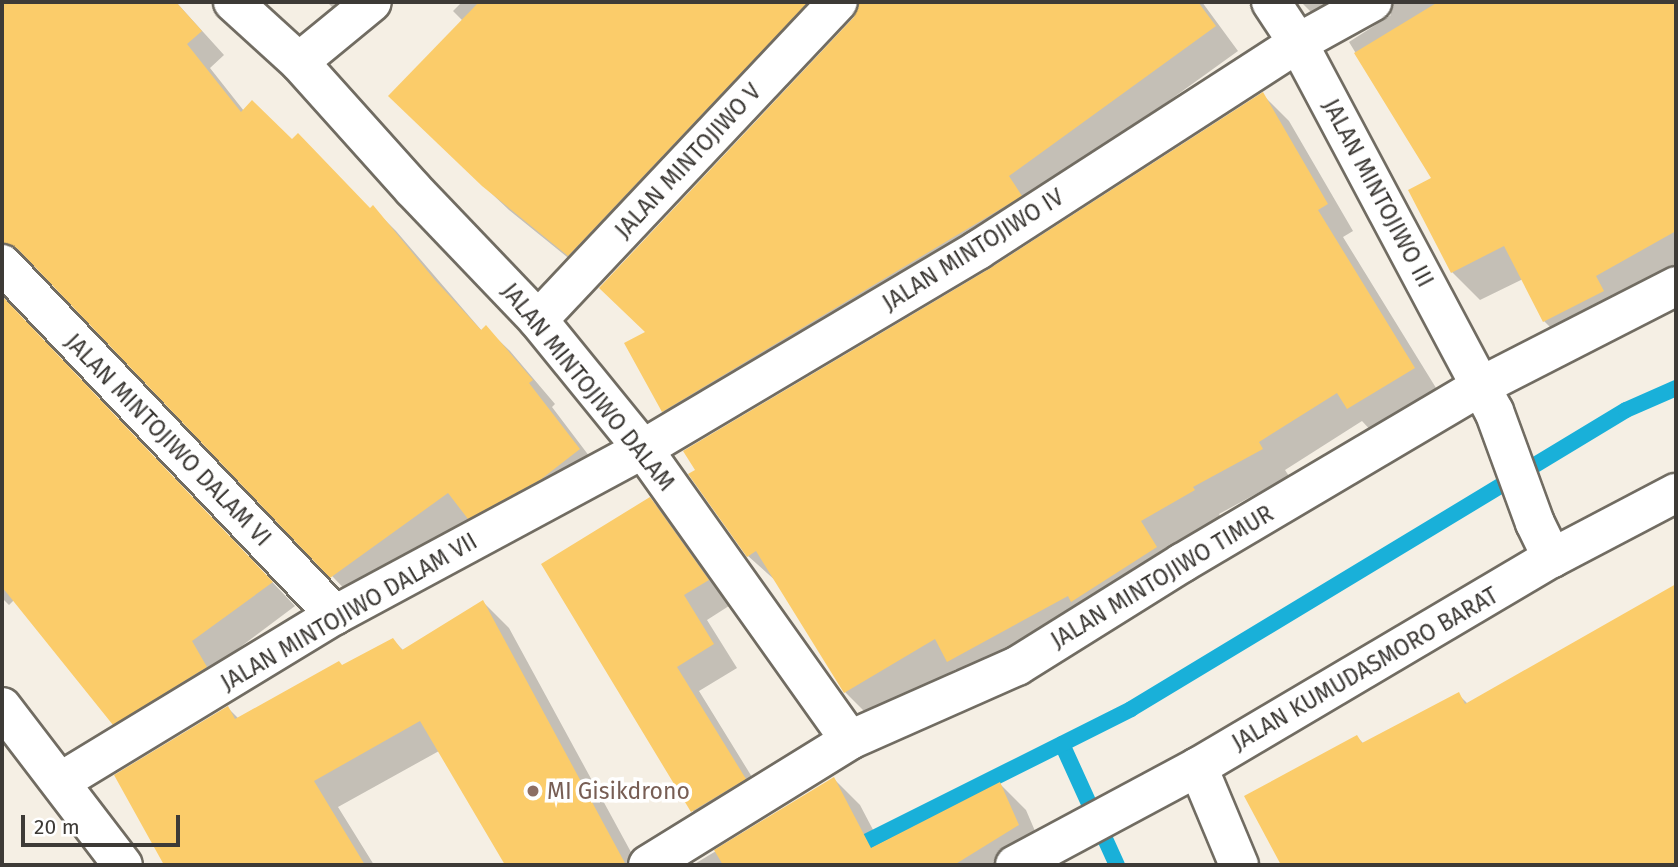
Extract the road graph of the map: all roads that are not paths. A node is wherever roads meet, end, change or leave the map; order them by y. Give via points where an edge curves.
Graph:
1 (372, 2) edge
2 (838, 2) edge
3 (1271, 2) edge
4 (1372, 2) edge
5 (235, 3) edge
6 (1298, 43) junction
7 (299, 62) junction
8 (2, 264) edge
9 (1676, 286) edge
10 (538, 320) junction
11 (1487, 399) junction
12 (643, 449) junction
13 (1676, 493) edge
14 (1552, 558) junction
15 (335, 615) junction
16 (2, 708) edge
17 (850, 740) junction
18 (1198, 767) junction
19 (60, 782) junction
20 (1062, 849) edge
21 (123, 865) edge
22 (648, 865) edge
23 (1015, 865) edge
24 (1239, 865) edge

1 - 7 street
2 - 10 street, JALAN MINTOJIWO V
3 - 6 street, JALAN MINTOJIWO III
4 - 6 street, JALAN MINTOJIWO IV
5 - 7 street, JALAN MINTOJIWO DALAM
6 - 11 street, JALAN MINTOJIWO III
6 - 12 street, JALAN MINTOJIWO IV via 978,250
7 - 10 street, JALAN MINTOJIWO DALAM
8 - 15 street, JALAN MINTOJIWO DALAM VI
9 - 11 street, JALAN MINTOJIWO TIMUR
10 - 12 street, JALAN MINTOJIWO DALAM
11 - 14 street, JALAN MINTOJIWO III
11 - 17 street, JALAN MINTOJIWO TIMUR via 1182,563 1017,666
12 - 15 street, JALAN MINTOJIWO DALAM VII
12 - 17 street, JALAN MINTOJIWO DALAM
13 - 14 street, JALAN KUMUDASMORO BARAT
14 - 18 street, JALAN KUMUDASMORO BARAT
15 - 19 street, JALAN MINTOJIWO DALAM VII
16 - 19 street
17 - 22 street, JALAN MINTOJIWO TIMUR
18 - 20 street, JALAN KUMUDASMORO BARAT
18 - 24 street
19 - 21 street
20 - 23 street, JALAN KUMUDASMORO BARAT

